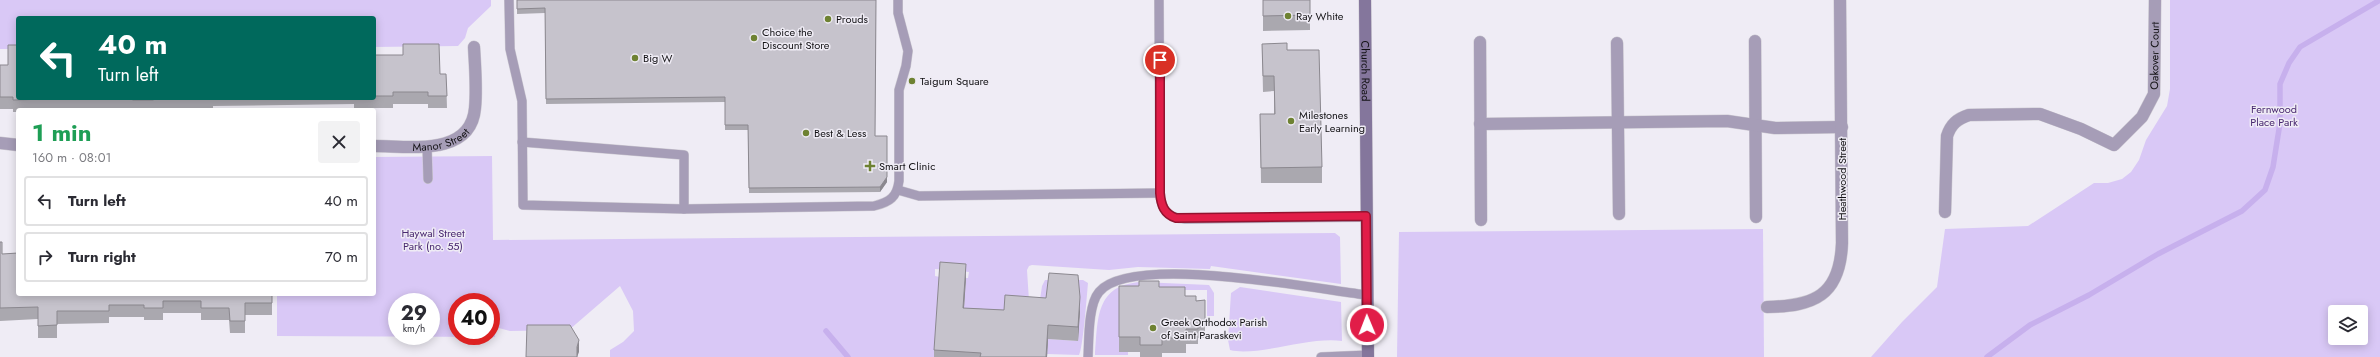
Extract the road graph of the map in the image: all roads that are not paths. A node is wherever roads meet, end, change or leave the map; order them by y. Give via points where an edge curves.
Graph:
1 (509, 0) edge
2 (898, 0) edge
3 (1159, 0) edge
4 (1365, 0) edge
5 (1840, 0) edge
6 (2155, 0) edge
7 (1755, 41) dead end
8 (1480, 42) dead end
9 (1617, 43) dead end
10 (474, 47) dead end
11 (1618, 122) junction
12 (1480, 124) junction
13 (1756, 124) junction
14 (1842, 127) junction
15 (522, 142) junction
16 (0, 143) edge
17 (16, 145) edge
18 (376, 146) edge
19 (427, 146) junction
20 (428, 179) dead end
21 (898, 190) junction
22 (1160, 193) junction
23 (684, 209) junction
24 (1945, 212) dead end
25 (1618, 214) dead end
26 (1366, 216) junction
27 (1756, 217) dead end
28 (1481, 220) dead end
29 (1367, 295) junction
30 (1767, 307) dead end
31 (1368, 356) edge
32 (1088, 357) edge
33 (1321, 357) edge

1 - 15 lane via 510,49 522,100
2 - 21 lane via 898,12 908,51 899,90
3 - 22 lane
4 - 26 street, Church Road
5 - 14 street, Heathwood Street
6 - 24 street, Oakover Court via 2154,94 2142,116 2114,146 2081,129 2040,114 1962,117 1950,127 1948,136
7 - 13 street
8 - 12 street
9 - 11 street
10 - 19 street, Manor Street via 476,108 472,122 466,132 453,142
11 - 12 street
11 - 13 street
11 - 25 street
12 - 28 street
13 - 14 street via 1775,128
13 - 27 street
14 - 30 street, Heathwood Street via 1842,243 1839,270 1825,291 1813,300 1798,305
15 - 23 lane via 684,154
15 - 23 lane via 523,205
16 - 17 street
18 - 19 street, Manor Street
19 - 20 lane
21 - 22 lane via 919,196
21 - 23 lane via 887,202 874,206
22 - 26 lane via 1165,210 1176,218
26 - 29 street, Church Road
29 - 31 street, Church Road
29 - 32 lane via 1210,276 1148,274 1127,278 1110,283 1099,292 1092,306
31 - 33 lane

